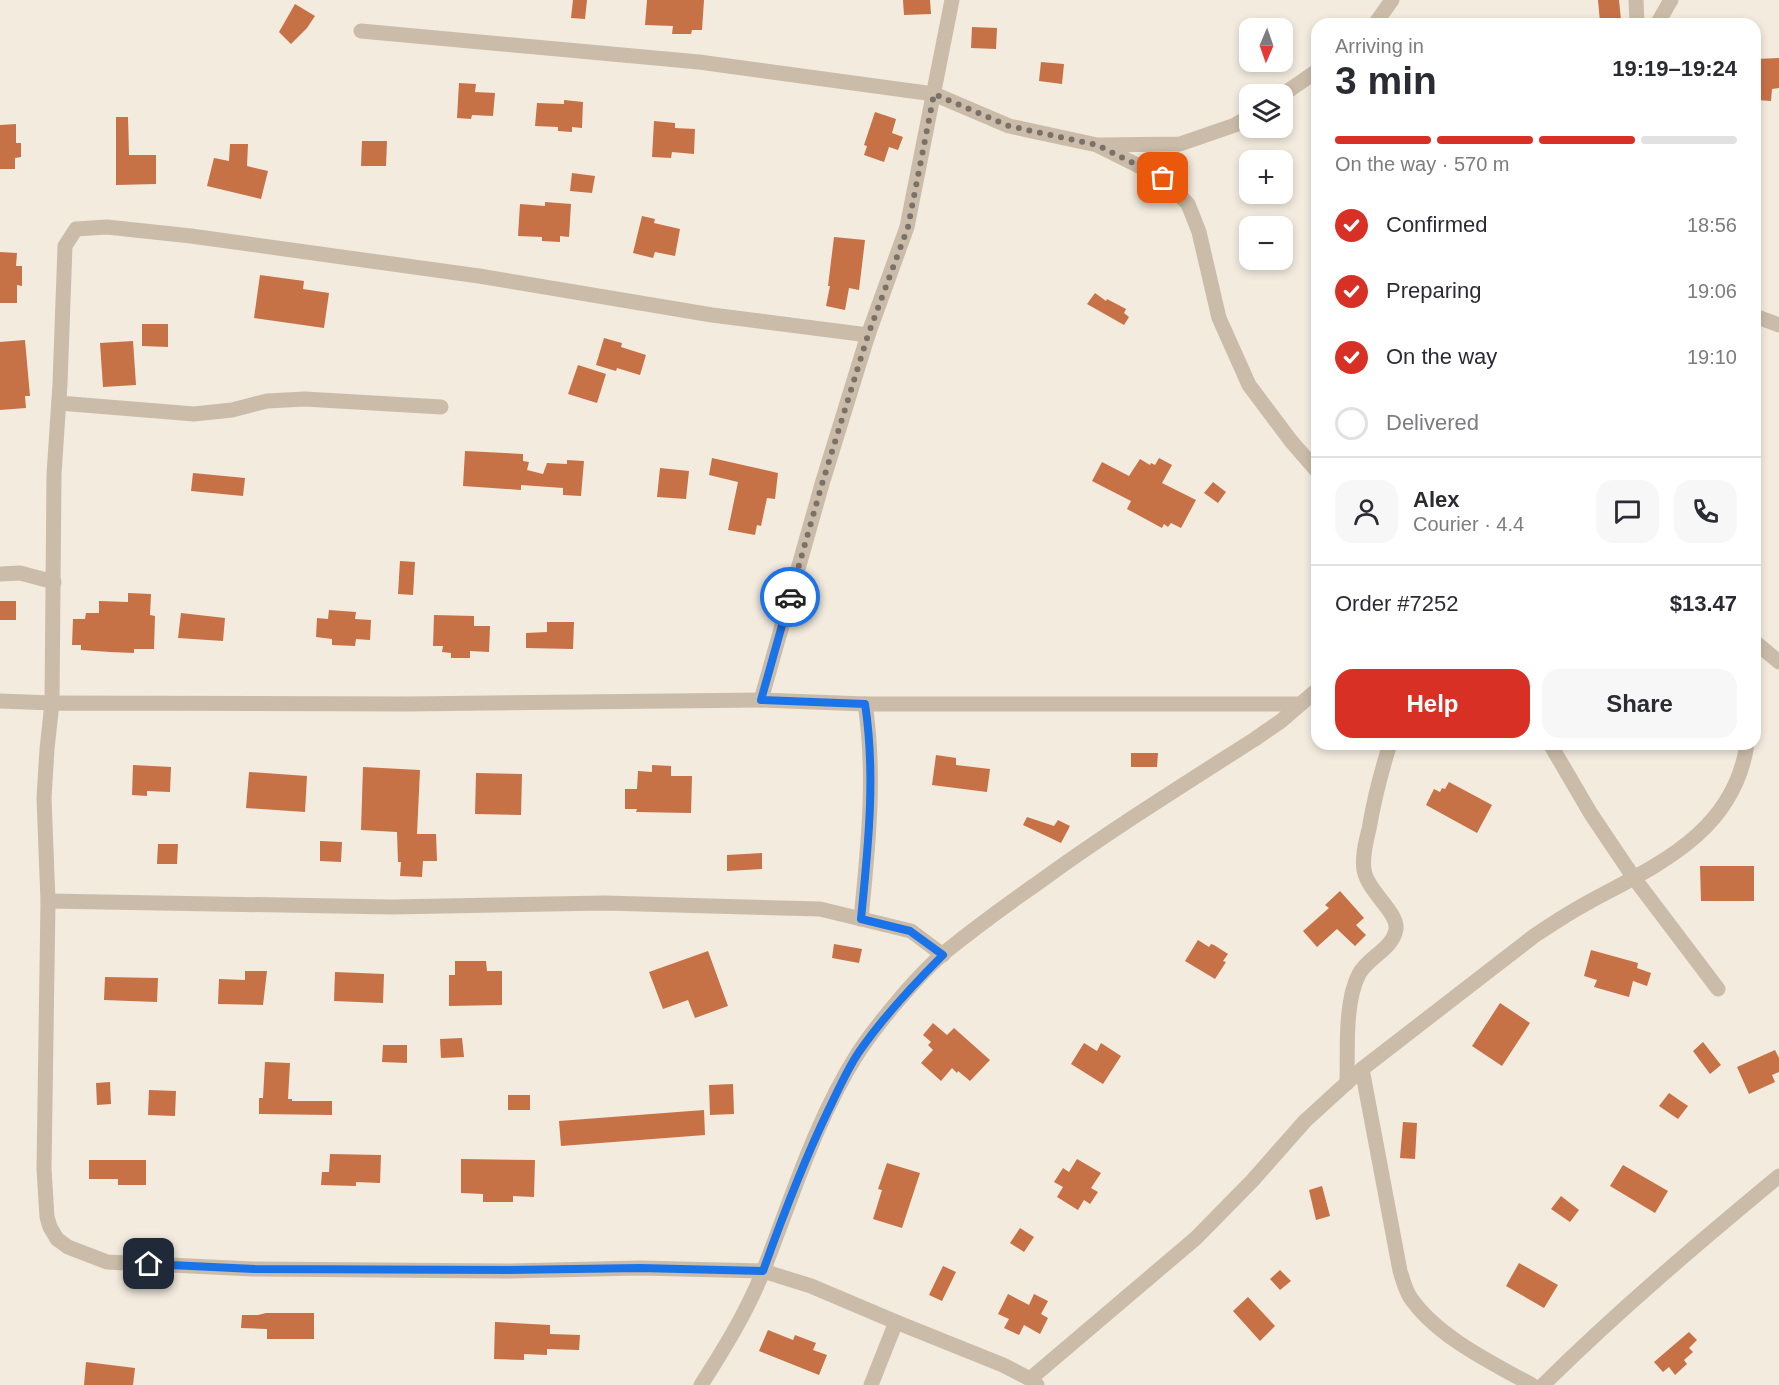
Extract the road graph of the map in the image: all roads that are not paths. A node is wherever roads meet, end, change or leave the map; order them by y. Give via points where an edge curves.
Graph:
1 (952, 0) edge
2 (1392, 0) edge
3 (1636, 0) edge
4 (1671, 0) edge
5 (1379, 18) edge
6 (1637, 18) edge
7 (1660, 18) edge
8 (361, 31) dead end
9 (1311, 75) edge
10 (1293, 87) edge
11 (934, 94) junction
12 (1239, 123) edge
13 (1097, 145) junction
14 (1761, 318) edge
15 (1779, 325) edge
16 (868, 335) junction
17 (59, 403) junction
18 (441, 407) dead end
19 (1311, 464) edge
20 (0, 574) edge
21 (54, 582) junction
22 (1761, 647) edge
23 (1779, 662) edge
24 (1311, 695) edge
25 (761, 700) junction
26 (0, 701) edge
27 (52, 703) junction
28 (865, 704) junction
29 (1300, 704) junction
30 (1388, 750) edge
31 (1554, 750) edge
32 (1746, 750) edge
33 (1634, 878) junction
34 (48, 901) junction
35 (861, 919) junction
36 (943, 955) junction
37 (1718, 989) dead end
38 (1362, 1069) junction
39 (1347, 1083) junction
40 (1779, 1176) edge
41 (763, 1271) junction
42 (896, 1322) junction
43 (1033, 1382) edge
44 (701, 1385) edge
45 (871, 1385) edge
46 (1532, 1385) edge
47 (1543, 1385) edge

1 - 11 street
2 - 5 street
3 - 6 street
4 - 7 street
8 - 11 street via 699,62
9 - 10 street
11 - 13 street via 1009,126
11 - 16 street via 908,227
12 - 13 street via 1180,144
13 - 19 street via 1163,178 1188,204 1200,232 1219,318 1249,385
14 - 15 street
16 - 17 street via 191,236 107,227 76,229 65,246
16 - 25 street
17 - 18 street via 194,414 267,401 305,399
17 - 21 street via 54,474
20 - 21 street via 20,573
21 - 27 street
22 - 23 street
24 - 29 street
25 - 27 street
25 - 28 street
26 - 27 street
27 - 34 street via 44,798
28 - 29 street
28 - 35 street via 870,751 868,851
29 - 36 street via 1255,739 1079,854
30 - 39 street via 1377,789 1364,869 1370,886 1394,916 1396,932 1391,942 1364,966 1354,985 1349,1010
31 - 33 street
32 - 33 street via 1733,793 1716,817 1683,848
33 - 37 street
33 - 38 street via 1534,936
34 - 35 street via 380,907 605,903 820,909
34 - 41 street via 47,1217 57,1239 68,1247 107,1262 254,1269
35 - 36 street via 910,931
36 - 41 street via 910,988 854,1061 805,1161
38 - 39 street
38 - 46 street via 1406,1288 1417,1306 1442,1330
39 - 43 street via 1305,1121 1196,1238
40 - 47 street via 1676,1262
41 - 42 street via 811,1286
41 - 44 street via 730,1338
42 - 43 street via 1003,1365
42 - 45 street

